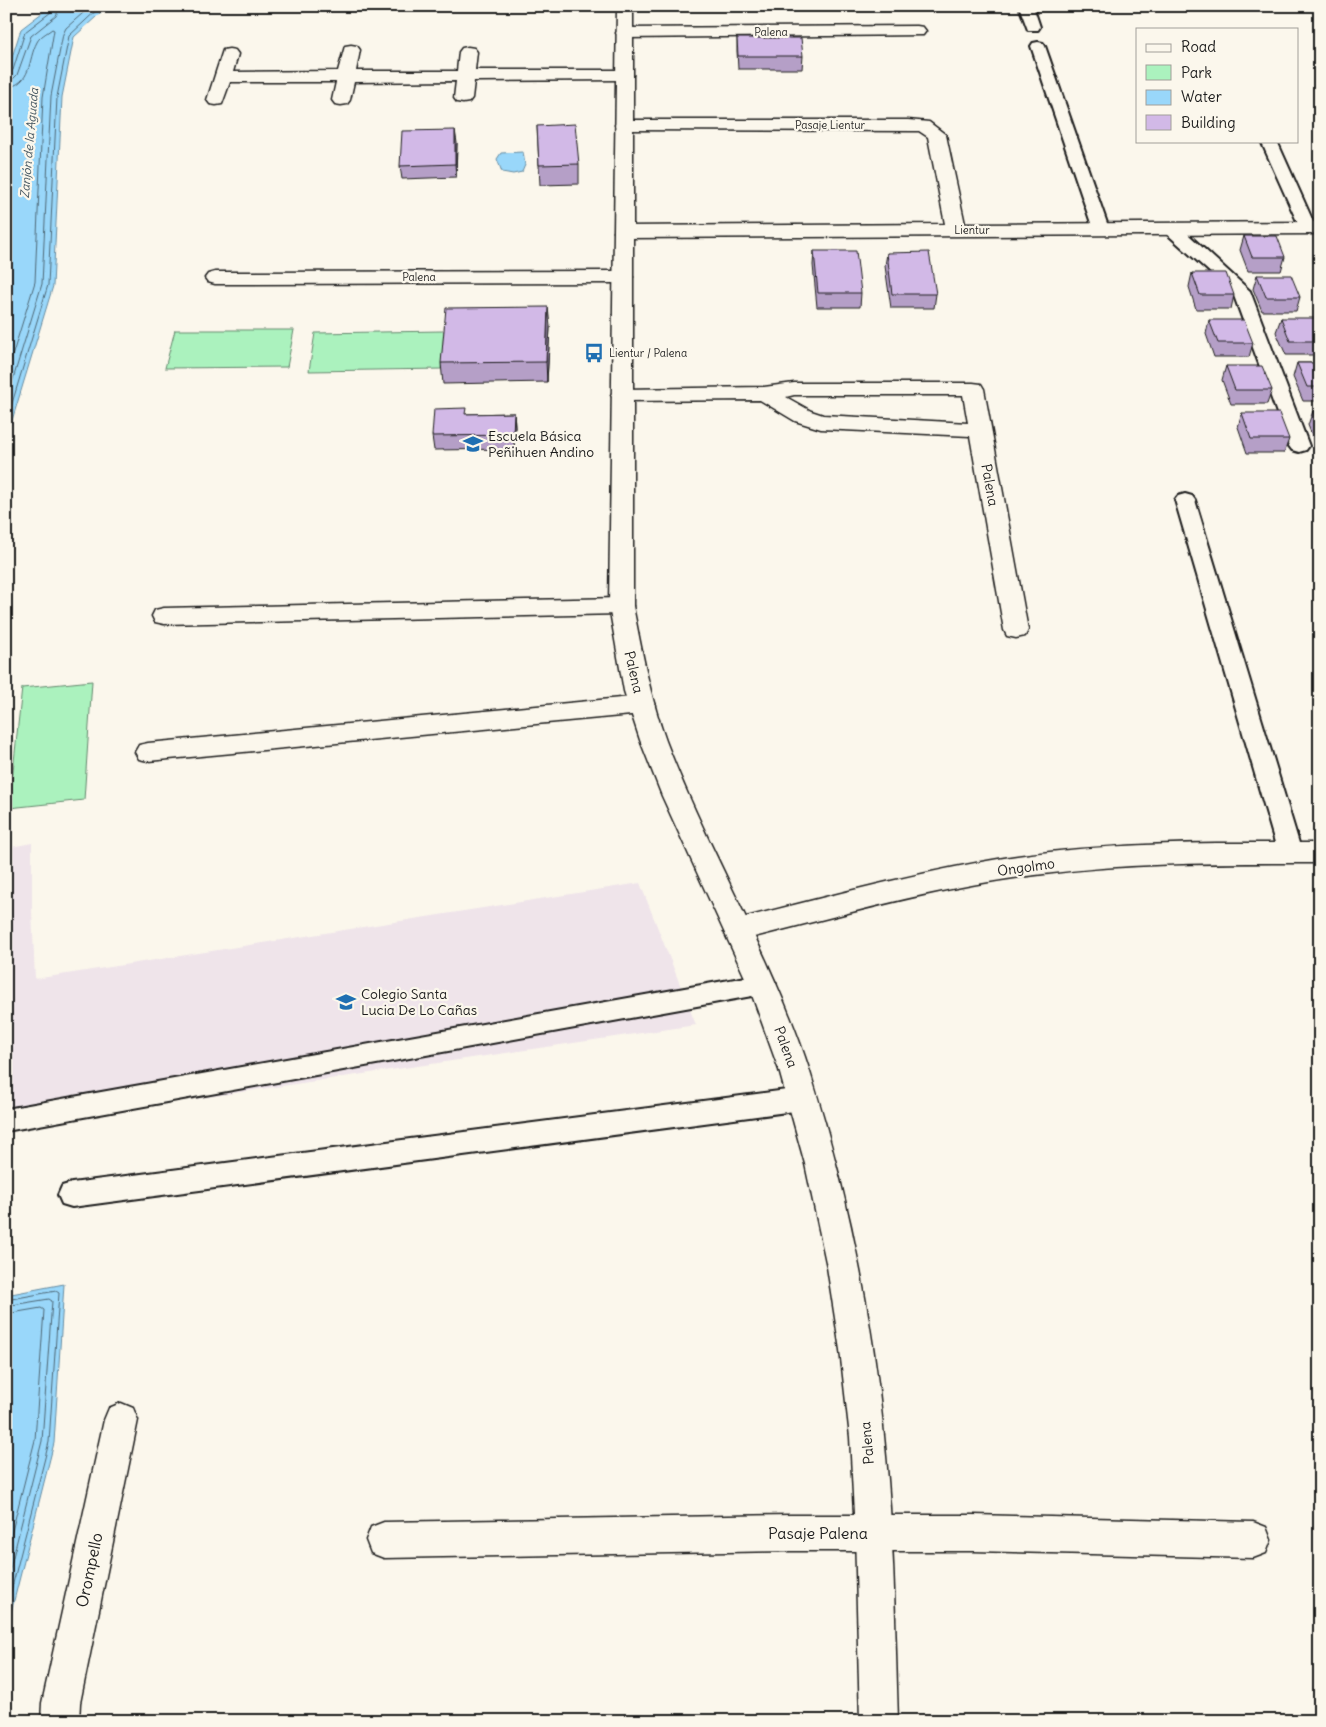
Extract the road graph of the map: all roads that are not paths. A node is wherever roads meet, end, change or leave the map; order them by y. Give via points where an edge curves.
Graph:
1 (625, 6) edge
2 (1026, 6) edge
3 (1033, 27) dead end
4 (917, 31) dead end
5 (625, 33) junction
6 (1038, 46) dead end
7 (351, 50) dead end
8 (468, 52) dead end
9 (229, 54) dead end
10 (624, 75) junction
11 (345, 76) junction
12 (465, 76) junction
13 (222, 77) junction
14 (463, 98) dead end
15 (216, 100) dead end
16 (341, 100) dead end
17 (624, 125) junction
18 (1271, 142) edge
19 (1314, 228) edge
20 (1101, 229) junction
21 (1172, 229) junction
22 (956, 230) junction
23 (624, 232) junction
24 (623, 277) junction
25 (214, 278) dead end
26 (764, 393) junction
27 (622, 395) junction
28 (980, 430) junction
29 (1299, 446) dead end
30 (1185, 500) dead end
31 (621, 606) junction
32 (164, 616) dead end
33 (1016, 630) dead end
34 (642, 705) junction
35 (148, 752) dead end
36 (1290, 853) junction
37 (1320, 853) edge
38 (738, 930) junction
39 (763, 984) junction
40 (802, 1099) junction
41 (6, 1120) edge
42 (72, 1195) dead end
43 (121, 1420) dead end
44 (873, 1533) junction
45 (384, 1540) dead end
46 (1253, 1540) dead end
47 (60, 1721) edge
48 (879, 1721) edge

1 - 5 street, Palena
2 - 3 lane
4 - 5 street, Palena
5 - 10 street, Palena
6 - 20 lane
7 - 11 street
8 - 12 street
9 - 13 street
10 - 12 street
10 - 17 street, Palena
11 - 12 street
11 - 13 street
11 - 16 street
12 - 14 street
13 - 15 street
17 - 22 street, Pasaje Lientur via 923,126 937,135
17 - 23 street, Palena
18 - 19 lane
19 - 21 street, Lientur
20 - 21 street, Lientur
20 - 22 street, Lientur
21 - 29 lane via 1241,291
22 - 23 street, Lientur
23 - 24 street, Palena
24 - 25 street, Palena
24 - 27 street, Palena
26 - 27 street, Palena
26 - 28 street via 803,416 821,422
26 - 28 street, Palena via 794,389 973,389
27 - 31 street, Palena
28 - 33 street, Palena
30 - 36 lane
31 - 32 street
31 - 34 street, Palena
34 - 35 street
34 - 38 street, Palena via 675,796
36 - 37 street, Ongolmo
36 - 38 street, Ongolmo via 1165,854 1045,863 968,875
38 - 39 street, Palena
39 - 40 street, Palena
39 - 41 lane
40 - 42 lane
40 - 44 street, Palena via 821,1164 854,1331 867,1437
43 - 47 street, Orompello via 61,1703
44 - 45 street, Pasaje Palena
44 - 46 street, Pasaje Palena
44 - 48 street, Palena

